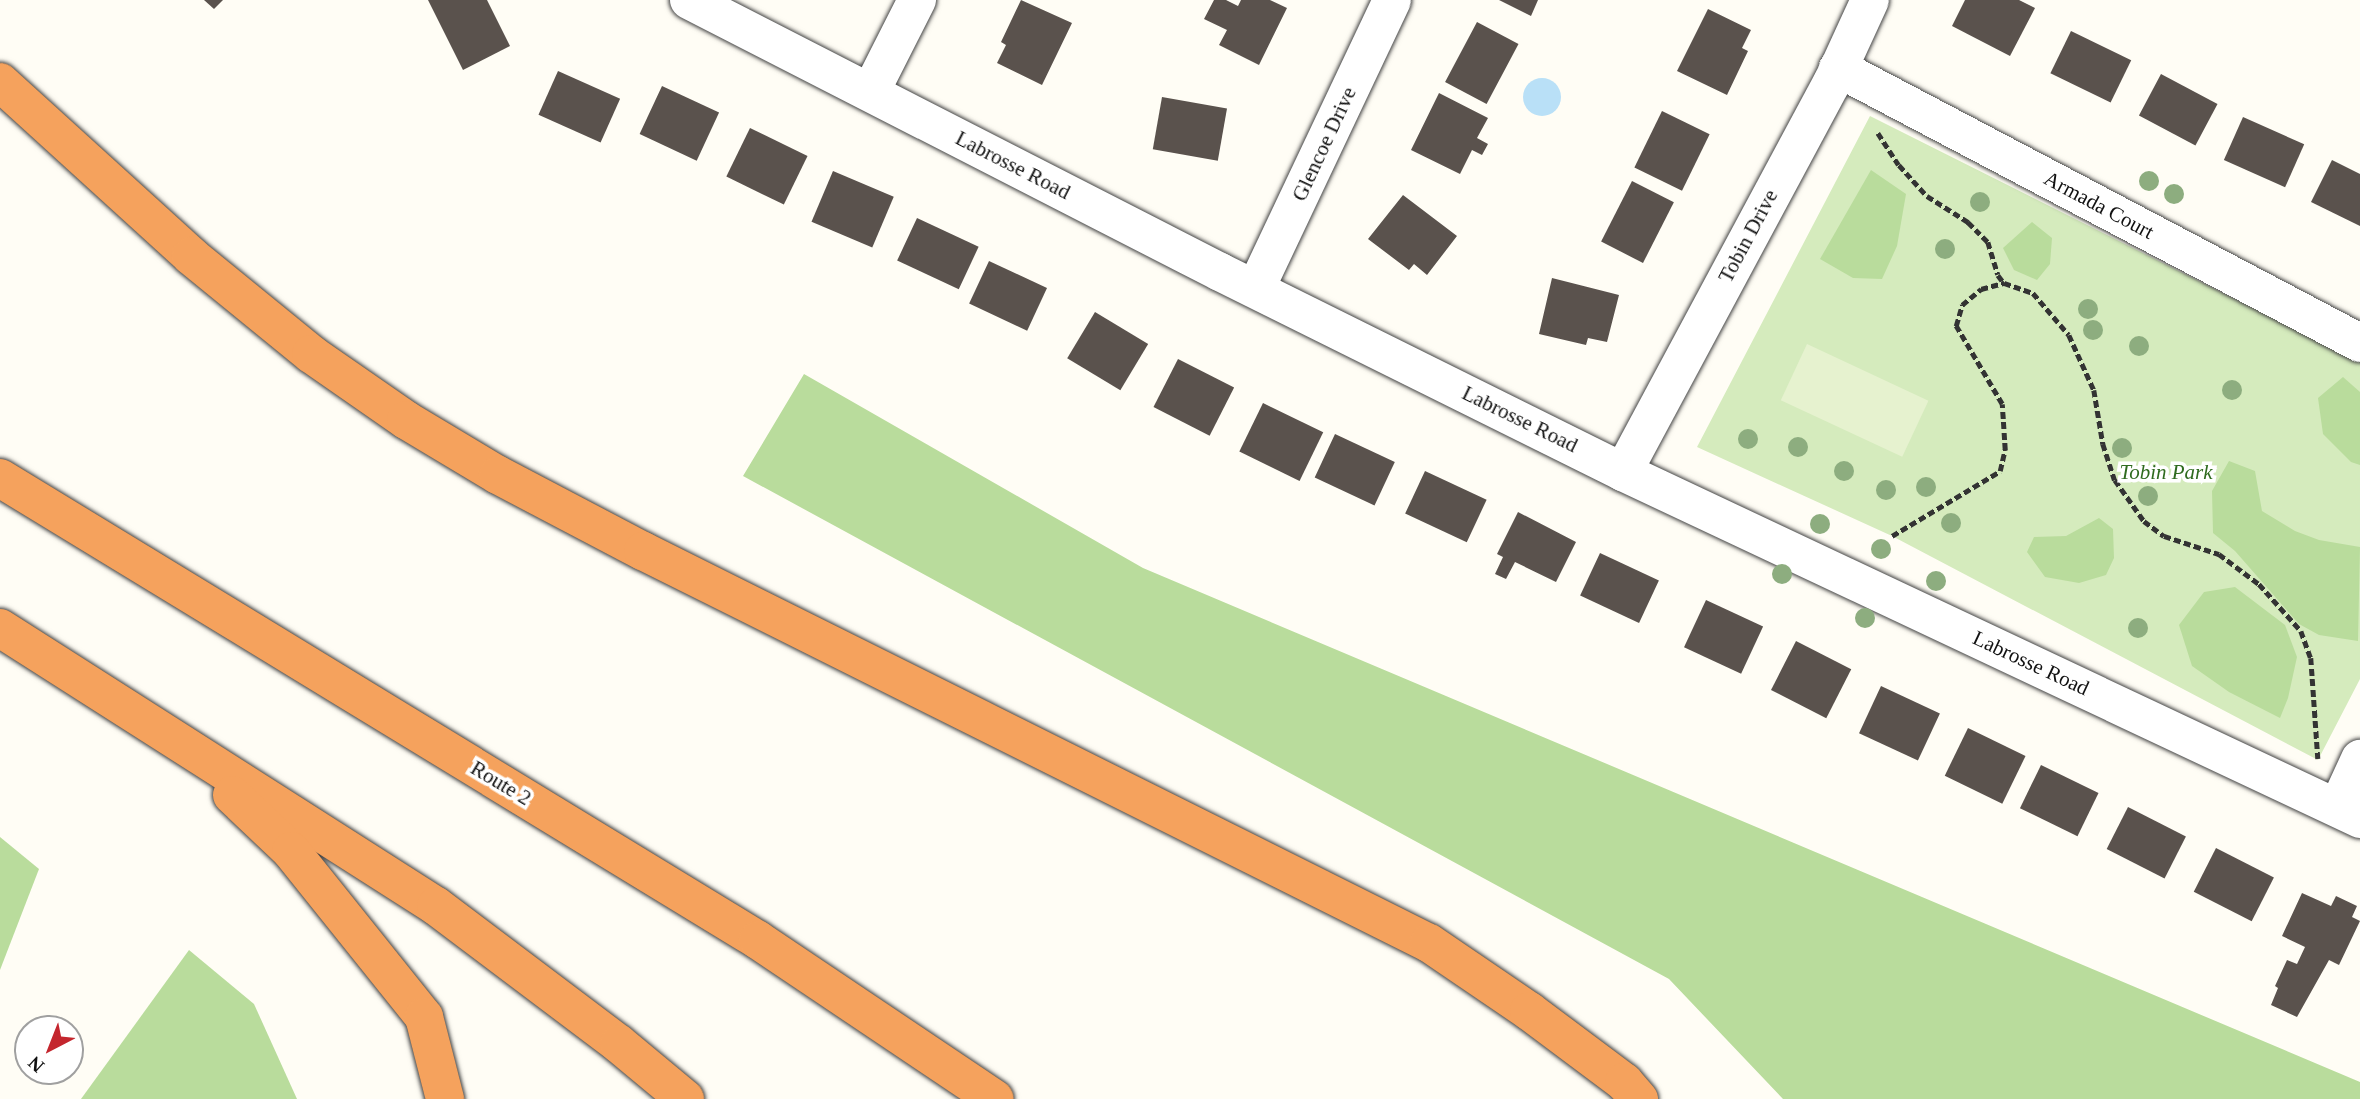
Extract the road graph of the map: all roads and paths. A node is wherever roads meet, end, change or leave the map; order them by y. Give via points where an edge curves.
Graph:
1 (689, 0) edge
2 (917, 0) edge
3 (1392, 0) edge
4 (1870, 0) edge
5 (1838, 68) junction
6 (0, 82) edge
7 (871, 91) junction
8 (1876, 129) dead end
9 (2004, 283) junction
10 (1255, 288) junction
11 (2360, 343) edge
12 (1623, 472) junction
13 (0, 478) edge
14 (1892, 536) dead end
15 (0, 628) edge
16 (167, 733) junction
17 (2360, 759) edge
18 (2318, 760) dead end
19 (2349, 813) edge
20 (445, 1099) edge
21 (685, 1099) edge
22 (995, 1099) edge
23 (1640, 1099) edge

1 - 7 street, Labrosse Road
2 - 7 street
3 - 10 street, Glencoe Drive
4 - 5 street, Tobin Drive
5 - 11 street, Armada Court
5 - 12 street, Tobin Drive
6 - 23 highway via 191,256 311,354 406,420 498,475 643,551 1429,943 1529,1011
7 - 10 street, Labrosse Road
8 - 9 path via 1899,165 1927,196 1968,222 1988,242
9 - 14 path via 1981,289 1962,305 1956,326 2002,404 2005,450 2000,471
9 - 18 path via 2033,293 2069,335 2094,390 2103,444 2115,480 2144,521 2164,536 2219,554 2259,584 2301,631 2311,658
10 - 12 street, Labrosse Road
12 - 19 street, Labrosse Road
13 - 22 highway, Route 2 via 758,940
15 - 16 highway
16 - 20 highway via 291,851 425,1017
16 - 21 highway via 436,906
17 - 19 street

